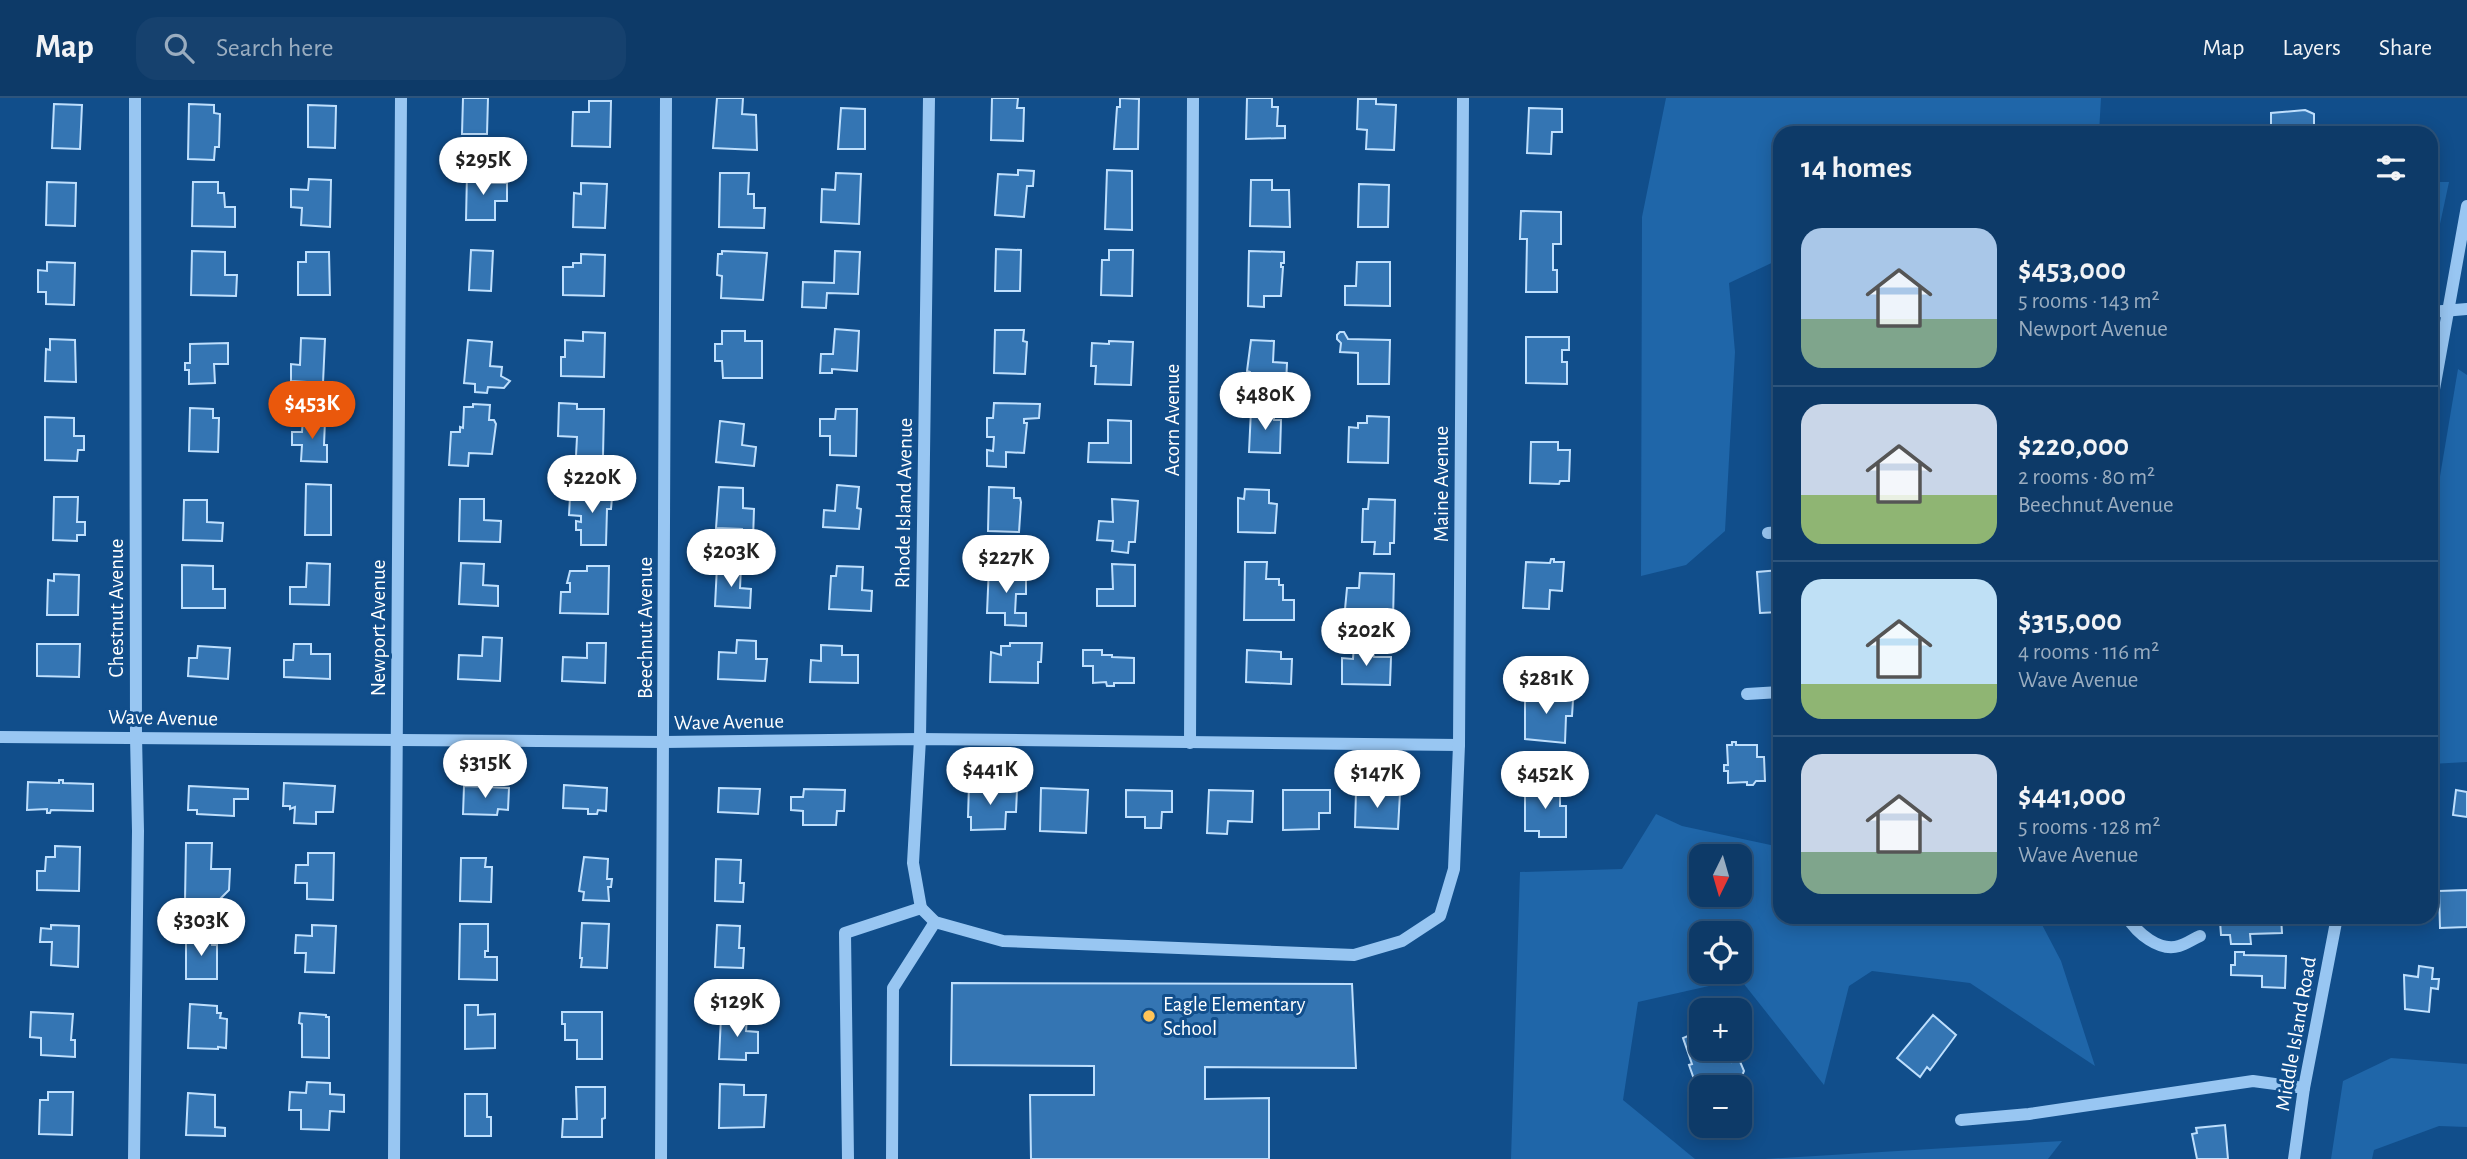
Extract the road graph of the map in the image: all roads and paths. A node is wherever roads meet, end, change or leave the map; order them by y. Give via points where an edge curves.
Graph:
1 (135, 98) edge
2 (401, 98) edge
3 (666, 98) edge
4 (929, 98) edge
5 (1193, 98) edge
6 (1463, 98) edge
7 (2467, 206) edge
8 (2467, 309) edge
9 (2447, 310) junction
10 (2438, 311) edge
11 (2438, 364) edge
12 (1773, 692) edge
13 (1747, 694) dead end
14 (135, 736) junction
15 (0, 737) edge
16 (397, 740) junction
17 (920, 740) junction
18 (664, 742) junction
19 (1190, 743) junction
20 (1459, 745) junction
21 (921, 908) junction
22 (935, 922) junction
23 (2132, 924) edge
24 (2336, 924) edge
25 (2200, 936) dead end
26 (2304, 1088) junction
27 (1961, 1120) dead end
28 (134, 1159) edge
29 (394, 1159) edge
30 (661, 1159) edge
31 (848, 1159) edge
32 (892, 1159) edge
33 (2294, 1159) edge

1 - 14 street, Chestnut Avenue
2 - 16 street, Newport Avenue
3 - 18 street, Beechnut Avenue
4 - 17 street, Rhode Island Avenue
5 - 19 street, Acorn Avenue
6 - 20 street, Maine Avenue
7 - 9 street
8 - 9 street
9 - 10 street
9 - 11 street
12 - 13 street
14 - 15 street, Wave Avenue
14 - 16 street, Wave Avenue
14 - 28 street, Chestnut Avenue
16 - 18 street, Wave Avenue
16 - 29 street, Newport Avenue
17 - 18 street, Wave Avenue
17 - 19 street, Wave Avenue
17 - 21 street, Rhode Island Avenue via 913,863
18 - 30 street, Beechnut Avenue
19 - 20 street, Wave Avenue
20 - 22 street, Maine Avenue via 1454,869 1440,916 1402,942 1354,955 1003,941
21 - 22 street
21 - 31 street via 845,933
22 - 32 street via 893,988
23 - 25 street via 2164,947 2177,947
24 - 26 street, Middle Island Road
26 - 27 street via 2253,1081
26 - 33 street, Middle Island Road

